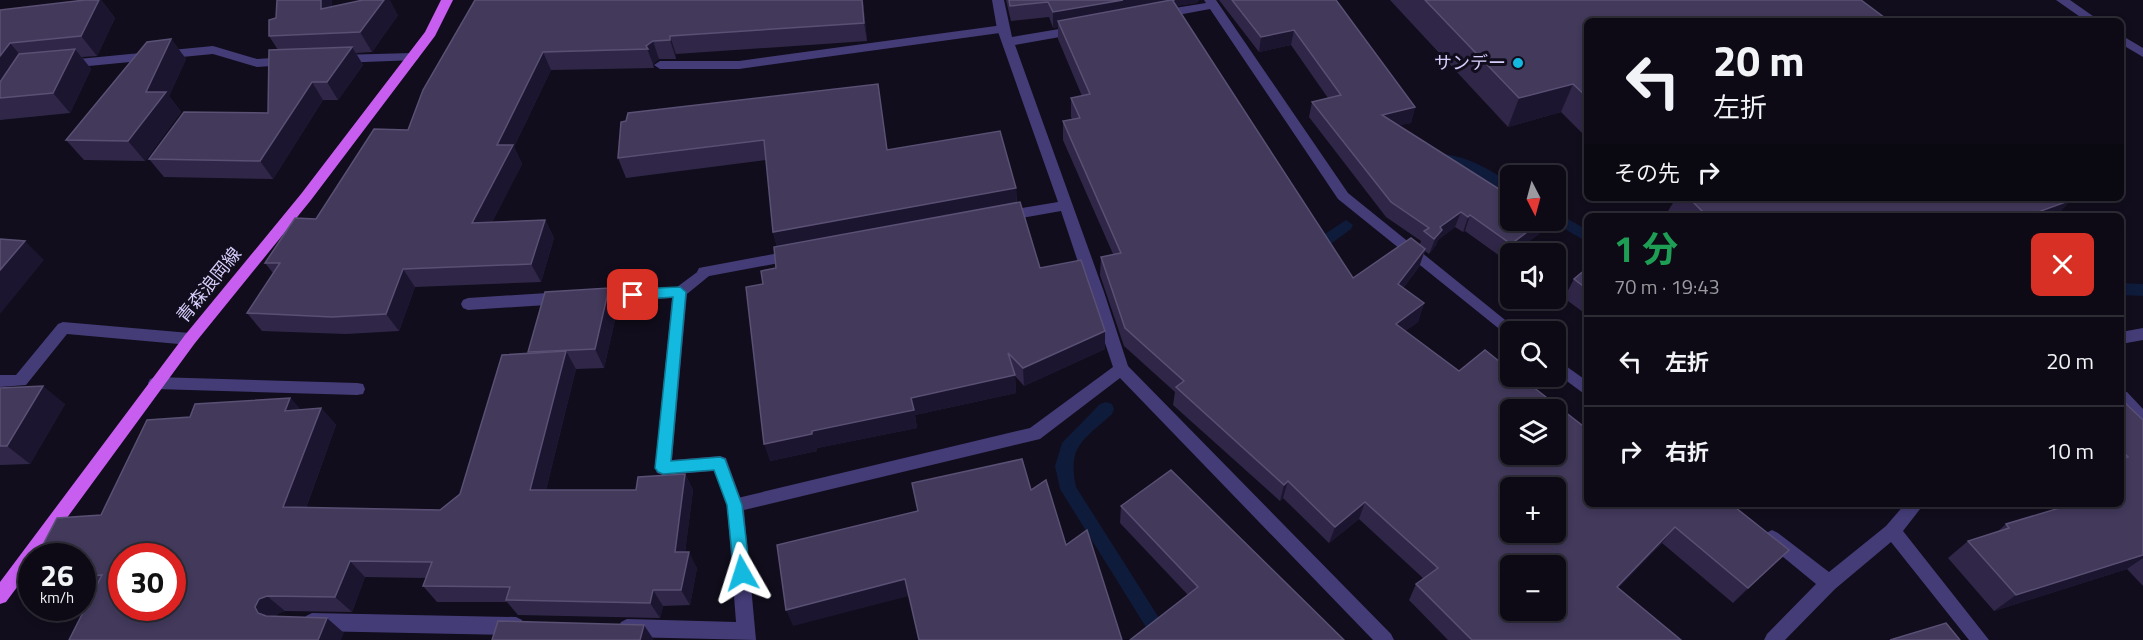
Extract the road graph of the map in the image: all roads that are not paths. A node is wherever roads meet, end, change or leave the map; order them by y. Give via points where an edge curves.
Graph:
1 (447, 0) edge
2 (998, 0) edge
3 (2062, 0) edge
4 (1211, 3) edge
5 (1144, 18) edge
6 (2089, 18) edge
7 (1088, 28) edge
8 (1006, 35) junction
9 (2124, 41) edge
10 (2143, 53) edge
11 (413, 57) junction
12 (324, 60) edge
13 (302, 61) edge
14 (660, 65) dead end
15 (53, 66) edge
16 (1066, 205) junction
17 (984, 220) edge
18 (809, 253) edge
19 (680, 292) junction
20 (468, 304) dead end
21 (1500, 322) edge
22 (2143, 334) edge
23 (2124, 337) edge
24 (190, 339) junction
25 (1121, 369) junction
26 (1566, 373) edge
27 (0, 381) edge
28 (156, 383) junction
29 (1584, 388) edge
30 (357, 389) dead end
31 (2124, 400) edge
32 (2143, 419) edge
33 (735, 505) junction
34 (1913, 507) edge
35 (1757, 525) edge
36 (1892, 531) junction
37 (1828, 583) junction
38 (0, 596) edge
39 (297, 621) edge
40 (534, 626) edge
41 (605, 628) edge
42 (747, 635) edge
43 (1386, 640) edge
44 (1773, 640) edge
45 (1980, 640) edge

1 - 11 main road, 青森浪岡線 via 431,33
2 - 8 street
3 - 6 street
4 - 5 street
4 - 21 street via 1343,196
7 - 8 street
8 - 14 street via 739,64
8 - 16 street
9 - 10 street
11 - 12 street
11 - 24 main road, 青森浪岡線
13 - 15 street via 257,63 213,50
16 - 17 street
16 - 25 street
18 - 19 street via 704,272
19 - 20 street
19 - 33 street via 663,468 720,463
22 - 23 street
24 - 27 street via 63,328 20,381
24 - 28 main road, 青森浪岡線
25 - 33 street via 1034,434
25 - 43 street
26 - 29 street
28 - 30 street
28 - 38 main road, 青森浪岡線
31 - 32 street
33 - 42 street
34 - 36 street
35 - 37 street
36 - 37 street
36 - 45 street
37 - 44 street
39 - 40 street
41 - 42 street

